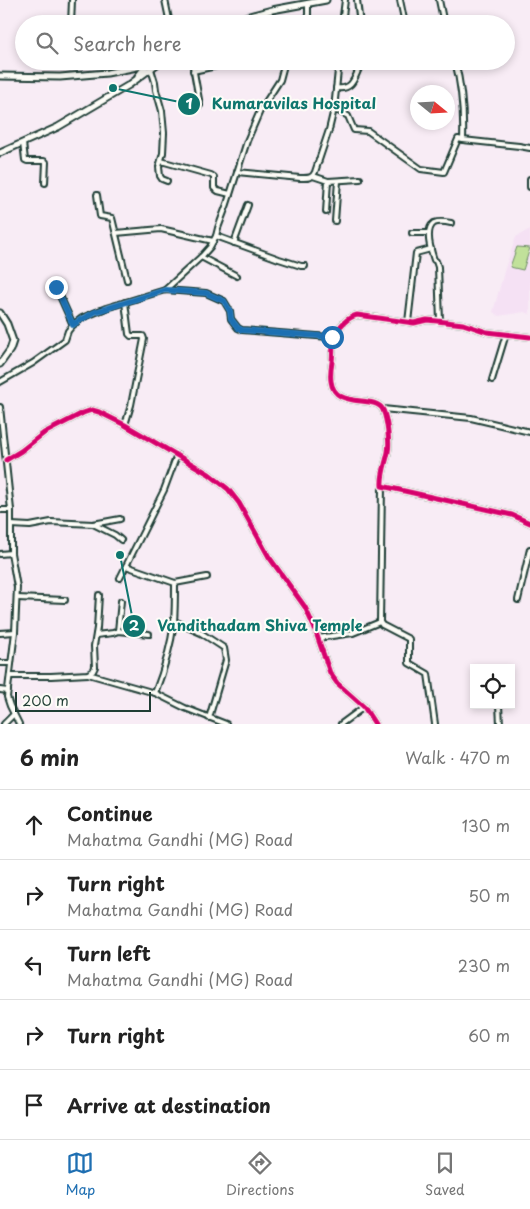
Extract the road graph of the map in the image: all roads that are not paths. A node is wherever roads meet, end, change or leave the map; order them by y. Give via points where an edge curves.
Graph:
1 (72, 0) edge
2 (165, 0) edge
3 (326, 0) edge
4 (344, 0) edge
5 (357, 0) edge
6 (400, 0) edge
7 (439, 0) edge
8 (301, 2) edge
9 (308, 3) junction
10 (71, 15) edge
11 (168, 15) edge
12 (252, 15) edge
13 (308, 15) edge
14 (343, 15) edge
15 (359, 15) edge
16 (403, 15) edge
17 (442, 15) edge
18 (128, 70) edge
19 (146, 70) edge
20 (150, 70) edge
21 (198, 70) edge
22 (283, 70) edge
23 (338, 70) edge
24 (358, 70) edge
25 (457, 70) edge
26 (193, 71) joint
27 (0, 76) edge
28 (336, 88) junction
29 (200, 105) dead end
30 (334, 109) junction
31 (463, 140) junction
32 (23, 143) junction
33 (530, 148) edge
34 (0, 153) edge
35 (161, 161) junction
36 (238, 172) junction
37 (313, 176) junction
38 (360, 179) dead end
39 (530, 179) edge
40 (167, 181) dead end
41 (328, 181) junction
42 (338, 181) junction
43 (45, 183) dead end
44 (530, 187) edge
45 (230, 194) junction
46 (97, 195) dead end
47 (248, 205) dead end
48 (326, 212) dead end
49 (335, 221) dead end
50 (451, 223) dead end
51 (116, 233) junction
52 (412, 233) dead end
53 (429, 233) junction
54 (216, 236) junction
55 (213, 241) junction
56 (234, 243) junction
57 (431, 249) junction
58 (200, 257) junction
59 (305, 266) dead end
60 (237, 276) dead end
61 (127, 280) dead end
62 (56, 287) dead end
63 (165, 290) junction
64 (125, 302) junction
65 (0, 314) edge
66 (440, 321) junction
67 (408, 322) junction
68 (73, 325) junction
69 (506, 334) junction
70 (335, 336) junction
71 (530, 337) edge
72 (0, 364) edge
73 (492, 380) dead end
74 (0, 382) edge
75 (0, 407) edge
76 (383, 409) junction
77 (125, 426) junction
78 (530, 432) edge
79 (177, 455) junction
80 (6, 460) junction
81 (382, 486) junction
82 (0, 510) edge
83 (12, 510) junction
84 (120, 519) dead end
85 (530, 523) edge
86 (91, 524) junction
87 (11, 525) junction
88 (121, 540) dead end
89 (530, 550) edge
90 (11, 553) junction
91 (0, 554) edge
92 (126, 566) junction
93 (207, 577) dead end
94 (120, 578) dead end
95 (175, 583) junction
96 (99, 595) dead end
97 (17, 598) junction
98 (65, 600) dead end
99 (121, 600) dead end
100 (518, 600) dead end
101 (174, 621) junction
102 (380, 622) junction
103 (118, 631) junction
104 (14, 632) junction
105 (0, 633) edge
106 (149, 634) dead end
107 (96, 635) junction
108 (318, 638) junction
109 (0, 663) edge
110 (11, 663) junction
111 (88, 674) junction
112 (10, 676) junction
113 (0, 690) edge
114 (8, 691) junction
115 (155, 693) junction
116 (364, 707) junction
117 (499, 709) edge
118 (14, 714) junction
119 (209, 718) junction
120 (4, 724) edge
121 (19, 724) edge
122 (226, 724) edge
123 (340, 724) edge
124 (375, 724) edge
125 (435, 724) edge
126 (500, 724) edge

1 - 10 street
2 - 11 street
3 - 9 main road
4 - 14 street
5 - 15 street
6 - 16 street
7 - 17 street
8 - 9 main road
8 - 12 main road
9 - 13 street
18 - 27 main road via 60,77
19 - 32 main road via 129,85 58,127
20 - 35 street via 162,111
21 - 26 street
22 - 36 street via 280,80 260,111
23 - 28 street
24 - 28 street via 350,85
25 - 31 street
26 - 29 street
28 - 30 street
30 - 31 street via 348,116 354,130 368,131 421,168 444,172 458,138
30 - 37 street
31 - 33 street
32 - 34 main road
32 - 43 street via 25,160 46,162
35 - 40 street via 158,167 160,176
35 - 45 street via 211,175 214,188
36 - 37 street via 300,178
36 - 45 street
37 - 41 street
38 - 42 street
39 - 44 street
41 - 42 street
41 - 48 street
42 - 49 street
45 - 54 street
46 - 51 street via 100,216 112,218
47 - 56 street
50 - 53 street via 436,223
51 - 55 street via 161,229
51 - 61 street
52 - 53 street
53 - 57 street
54 - 55 street
54 - 56 street
55 - 58 street
56 - 59 street
57 - 66 street via 438,267
57 - 67 street via 416,253
58 - 60 street
58 - 63 street
62 - 68 street
63 - 64 street
63 - 70 street via 206,293 224,301 231,319 242,330
64 - 68 street via 95,312
64 - 77 street via 129,334 143,336 144,339
65 - 72 main road via 13,341
66 - 67 street
66 - 69 street
67 - 70 street via 357,315 343,324
68 - 74 street via 65,340
69 - 71 street
69 - 73 street
70 - 76 street via 330,376 332,386 344,398 378,404
75 - 80 street
76 - 78 street via 471,418
76 - 81 street via 389,443
77 - 79 street
77 - 80 street via 99,412 89,411 44,433
79 - 92 street via 164,490
79 - 108 street via 210,474 239,503 269,557 305,607
80 - 83 street
81 - 85 street via 512,514
81 - 102 street
82 - 83 street
83 - 87 street
84 - 86 street
86 - 87 street
86 - 88 street
87 - 90 street
89 - 100 street
90 - 91 street
90 - 97 street
92 - 94 street
92 - 95 street
93 - 95 street
95 - 101 street
96 - 107 street
97 - 98 street
97 - 104 street
99 - 103 street
101 - 115 street
101 - 119 street via 224,648 226,660
102 - 108 street via 353,633
102 - 125 street via 409,639 409,663 428,674
103 - 106 street
103 - 107 street
104 - 105 street
104 - 110 street
107 - 111 street via 95,667
108 - 116 street via 334,679
109 - 110 street
110 - 112 street
111 - 112 street
111 - 115 street
112 - 114 street
113 - 114 street
114 - 118 street
115 - 119 street
116 - 123 street
116 - 124 street
117 - 126 street
118 - 120 street
118 - 121 street
119 - 122 street

